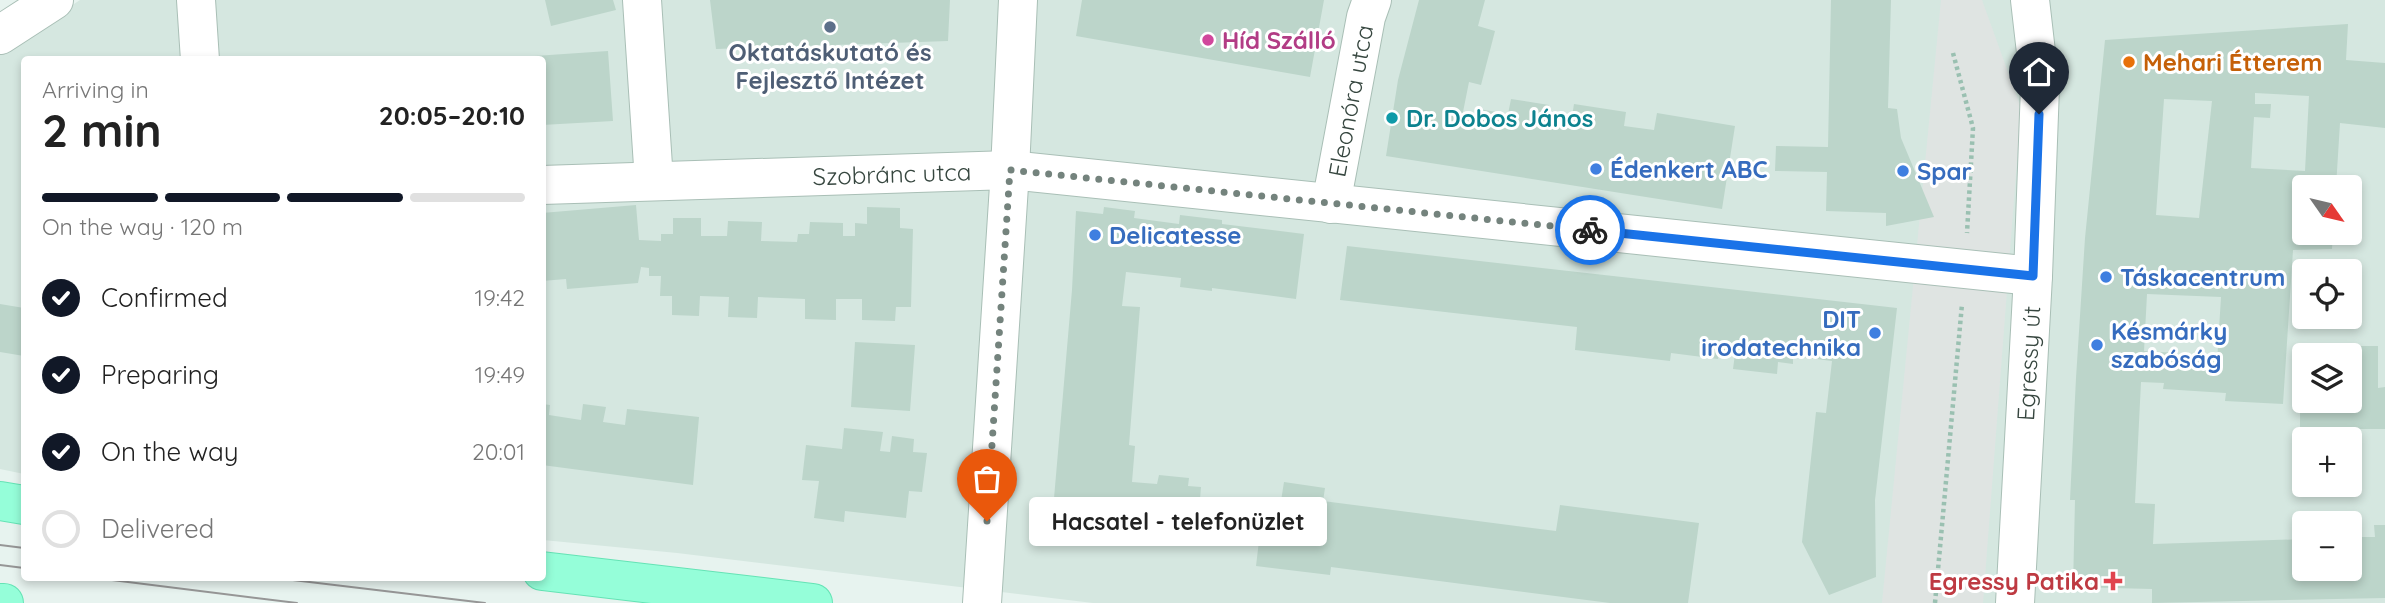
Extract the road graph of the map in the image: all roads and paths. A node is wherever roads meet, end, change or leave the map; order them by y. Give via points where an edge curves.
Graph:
1 (54, 0) edge
2 (196, 0) edge
3 (642, 0) edge
4 (1018, 0) edge
5 (1372, 0) edge
6 (2030, 0) edge
7 (0, 36) edge
8 (1953, 53) dead end
9 (200, 56) edge
10 (1010, 170) junction
11 (654, 181) junction
12 (546, 185) edge
13 (1331, 204) junction
14 (1965, 269) junction
15 (2033, 276) junction
16 (0, 501) edge
17 (21, 504) edge
18 (546, 572) edge
19 (813, 603) edge
20 (982, 603) edge
21 (1935, 603) edge
22 (2015, 603) edge

1 - 7 street
2 - 9 street
3 - 11 street
4 - 10 street
5 - 13 street, Eleonóra utca
6 - 15 street, Egressy út via 2040,87
8 - 14 path via 1973,128
10 - 11 street, Szobránc utca
10 - 13 street, Szobránc utca
10 - 20 street
11 - 12 street, Szobránc utca
13 - 14 street, Szobránc utca
14 - 15 street, Szobránc utca
14 - 21 path
15 - 22 street, Egressy út
16 - 17 main road
18 - 19 main road

